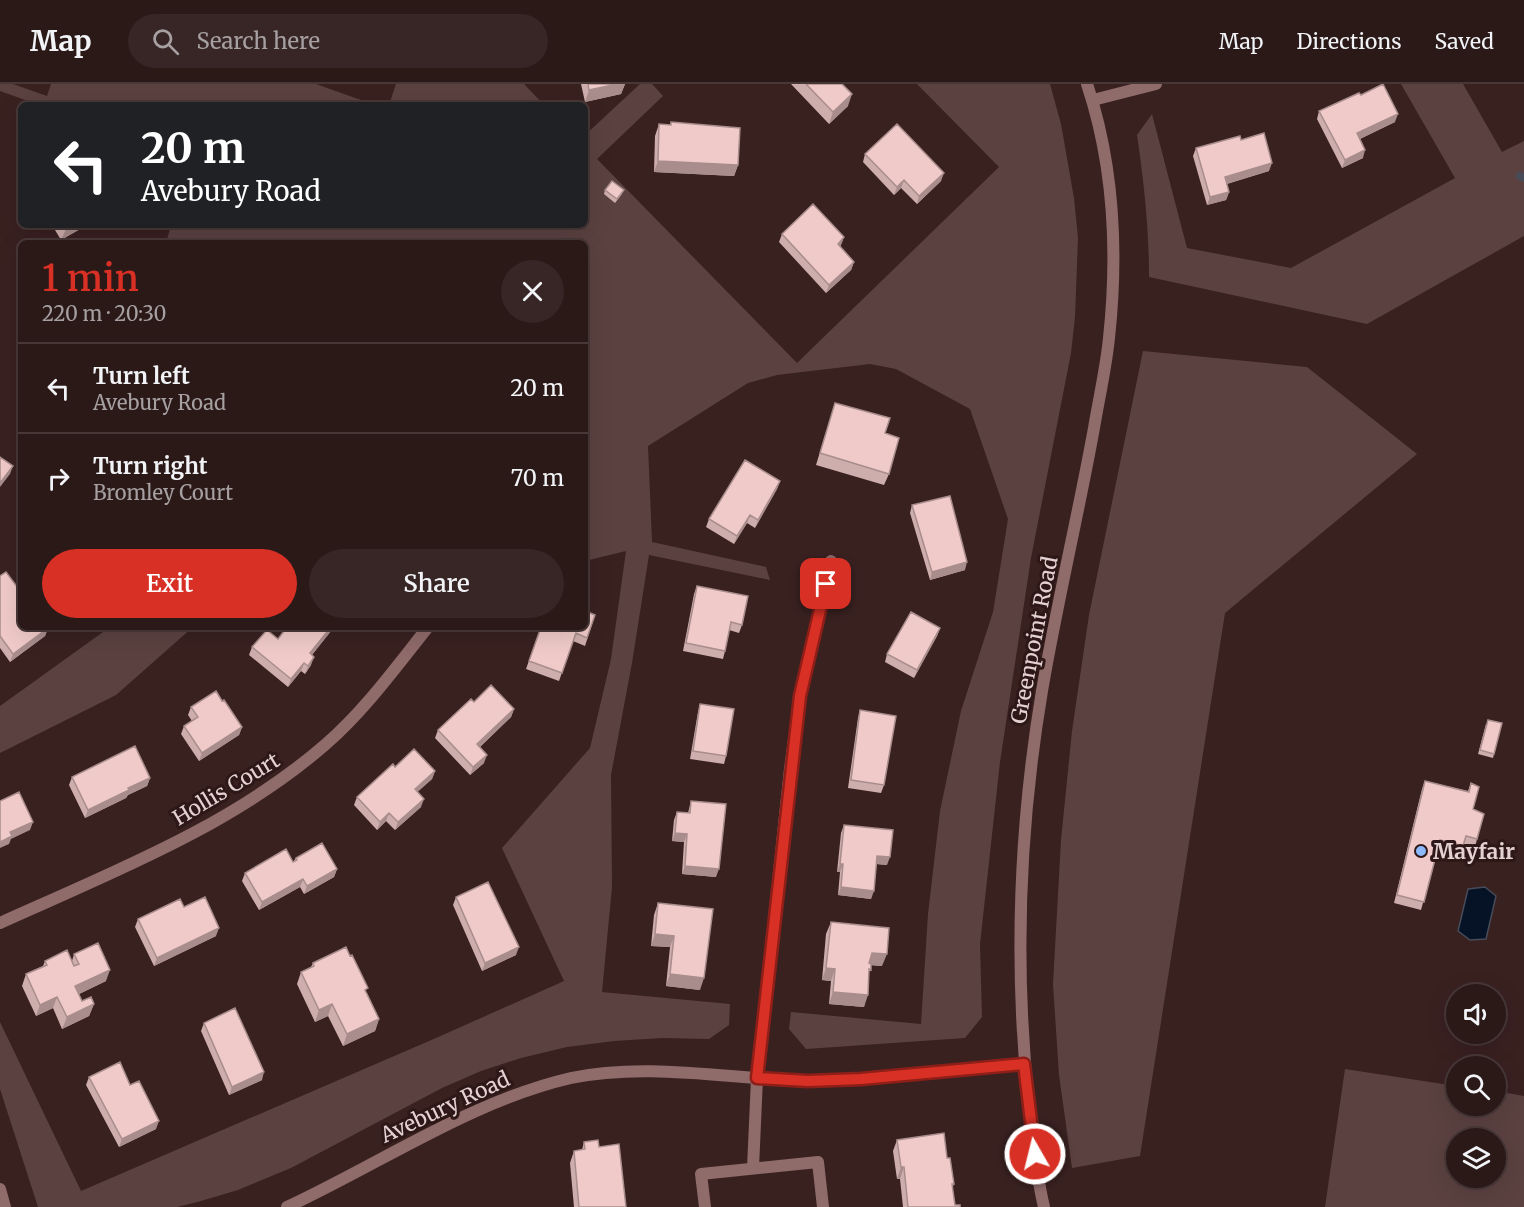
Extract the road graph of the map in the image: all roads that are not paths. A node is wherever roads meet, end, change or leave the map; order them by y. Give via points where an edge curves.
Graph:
1 (1087, 84) edge
2 (1156, 84) edge
3 (1093, 100) junction
4 (831, 561) dead end
5 (426, 630) edge
6 (0, 923) edge
7 (1024, 1064) junction
8 (757, 1078) junction
9 (753, 1168) junction
10 (0, 1189) edge
11 (5, 1207) edge
12 (286, 1207) edge
13 (705, 1207) edge
14 (823, 1207) edge
15 (1044, 1207) edge

1 - 3 street, Greenpoint Road
2 - 3 street
3 - 7 street, Greenpoint Road via 1107,164 1113,285 1107,351 1086,472 1042,690 1024,830 1020,920
4 - 8 street via 800,696
5 - 6 street, Hollis Court via 372,698 328,743 270,788 175,842
7 - 8 street, Avebury Road via 861,1079
7 - 15 street, Greenpoint Road
8 - 9 street
8 - 12 street, Avebury Road via 614,1071 572,1078 494,1103
9 - 13 street via 701,1174
9 - 14 street via 818,1162
10 - 11 street

